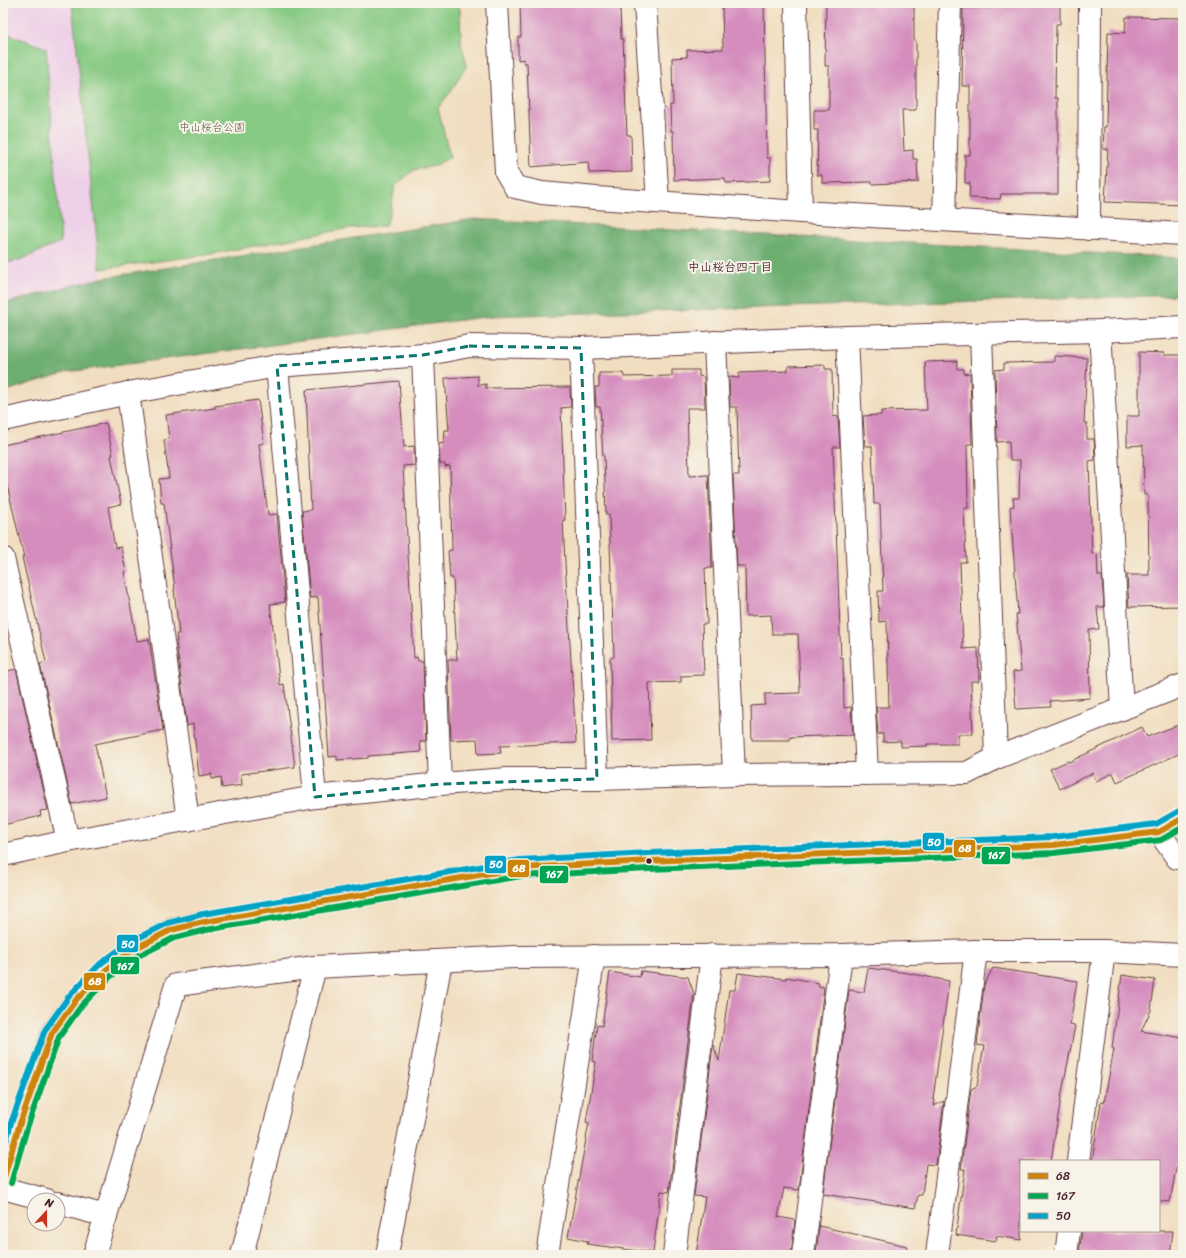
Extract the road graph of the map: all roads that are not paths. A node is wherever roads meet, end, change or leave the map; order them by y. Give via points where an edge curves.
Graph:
1 (497, 3) edge
2 (645, 3) edge
3 (796, 3) edge
4 (950, 3) edge
5 (1090, 3) edge
6 (658, 202) junction
7 (802, 212) junction
8 (944, 219) junction
9 (1089, 229) junction
10 (1183, 234) edge
11 (1183, 327) edge
12 (1100, 331) junction
13 (981, 334) junction
14 (847, 337) junction
15 (716, 342) junction
16 (581, 348) junction
17 (423, 355) junction
18 (277, 366) junction
19 (128, 393) junction
20 (3, 420) edge
21 (3, 558) edge
22 (1183, 686) edge
23 (1122, 709) junction
24 (996, 758) junction
25 (867, 774) junction
26 (734, 775) junction
27 (597, 779) junction
28 (440, 784) junction
29 (315, 797) junction
30 (1183, 818) edge
31 (188, 820) junction
32 (1159, 832) junction
33 (68, 841) junction
34 (3, 855) edge
35 (1183, 858) edge
36 (976, 951) junction
37 (1104, 951) junction
38 (712, 955) junction
39 (841, 955) junction
40 (1183, 955) edge
41 (594, 956) junction
42 (441, 961) junction
43 (315, 967) junction
44 (1078, 1160) edge
45 (3, 1181) edge
46 (3, 1188) edge
47 (26, 1194) edge
48 (66, 1205) edge
49 (106, 1216) junction
50 (1069, 1232) edge
51 (94, 1255) edge
52 (242, 1255) edge
53 (387, 1255) edge
54 (547, 1255) edge
55 (674, 1255) edge
56 (803, 1255) edge
57 (937, 1255) edge
58 (1066, 1255) edge

1 - 6 street via 506,172 515,187 542,193
2 - 6 street
3 - 7 street
4 - 8 street
5 - 9 street
6 - 7 street
7 - 8 street
8 - 9 street
9 - 10 street
11 - 12 street
12 - 13 street
12 - 23 street
13 - 14 street
13 - 24 street
14 - 15 street
14 - 25 street
15 - 16 street
15 - 26 street
16 - 17 street via 469,346
16 - 27 street
17 - 18 street
17 - 28 street
18 - 19 street
18 - 29 street
19 - 20 street
19 - 31 street
21 - 33 street
22 - 23 street
23 - 24 street
24 - 25 street via 967,773
25 - 26 street
26 - 27 street
27 - 28 street via 508,779
28 - 29 street
29 - 31 street
30 - 32 street
31 - 33 street
32 - 35 street via 1178,858
32 - 45 street via 1054,845 520,868 204,922 171,930 134,949 106,970 76,1000 52,1033 19,1126
33 - 34 street
36 - 37 street
36 - 39 street
36 - 57 street
37 - 40 street
37 - 44 street
38 - 39 street
38 - 41 street
38 - 55 street
39 - 56 street
41 - 42 street
41 - 54 street
42 - 43 street
42 - 53 street
43 - 49 street via 176,985
43 - 52 street
46 - 47 street
48 - 49 street
49 - 51 street
50 - 58 street

